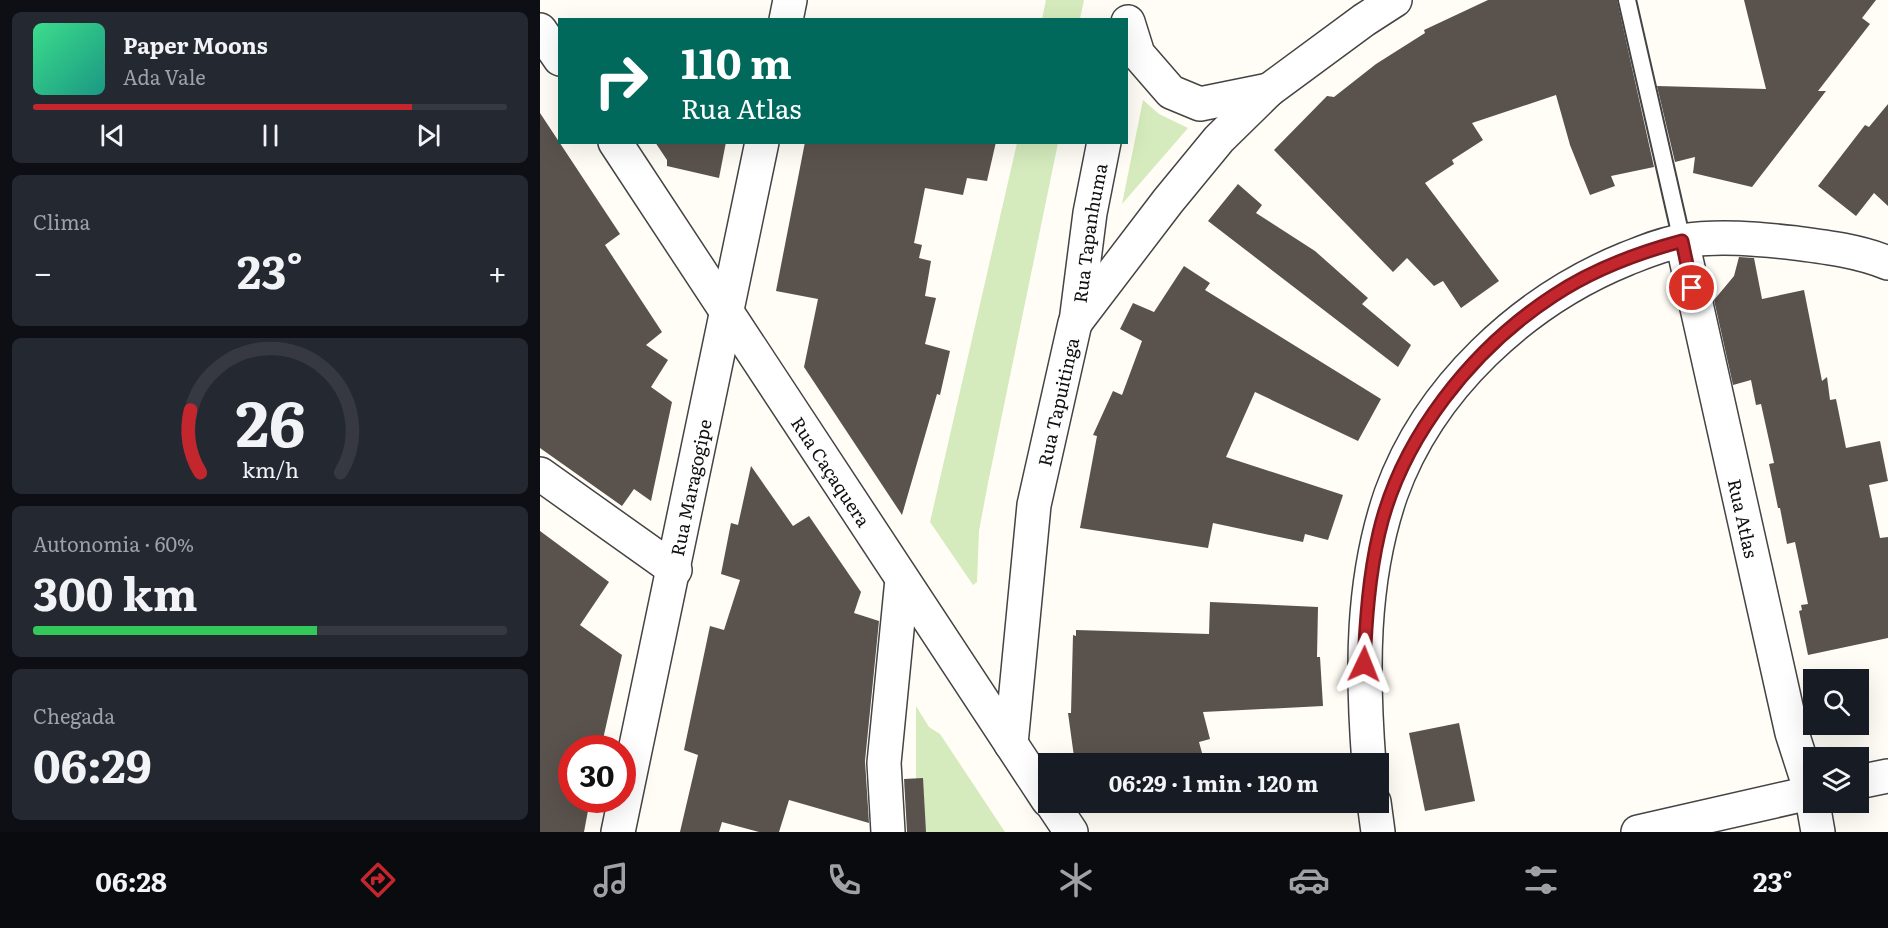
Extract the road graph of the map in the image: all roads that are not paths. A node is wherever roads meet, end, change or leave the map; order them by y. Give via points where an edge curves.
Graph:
1 (790, 0) edge
2 (1395, 0) edge
3 (1627, 0) edge
4 (1129, 16) edge
5 (786, 18) edge
6 (540, 30) edge
7 (558, 56) edge
8 (1269, 90) junction
9 (616, 144) edge
10 (762, 144) edge
11 (1104, 144) edge
12 (1682, 241) junction
13 (1888, 263) edge
14 (728, 310) junction
15 (1076, 323) junction
16 (540, 474) edge
17 (675, 570) junction
18 (902, 579) junction
19 (1011, 744) junction
20 (1368, 753) edge
21 (1803, 767) edge
22 (1888, 776) edge
23 (1869, 780) edge
24 (1038, 783) edge
25 (1803, 794) edge
26 (1058, 813) edge
27 (1375, 813) edge
28 (1815, 813) edge
29 (618, 832) edge
30 (888, 832) edge
31 (1071, 832) edge
32 (1378, 832) edge
33 (1638, 832) edge
34 (1818, 832) edge

1 - 5 street
2 - 8 street, Rua Tapuitinga
3 - 12 lane
4 - 8 street, Rua Tapuitinga via 1138,54 1171,92 1200,104
6 - 7 street
8 - 15 street, Rua Tapuitinga via 1219,139
9 - 14 street, Rua Caçaquera
10 - 14 street, Rua Maragogipe
11 - 15 street, Rua Tapanhuma
12 - 13 street via 1768,240 1818,246
12 - 20 street via 1607,267 1527,315 1469,369 1414,445 1392,491 1379,532 1370,583 1364,681
12 - 21 street, Rua Atlas via 1791,733
14 - 17 street, Rua Maragogipe
14 - 18 street, Rua Caçaquera
15 - 19 street, Rua Tapuitinga via 1034,505
16 - 17 street
17 - 29 street, Rua Maragogipe
18 - 19 street, Rua Caçaquera
18 - 30 street via 884,763
19 - 24 street, Rua Caçaquera
22 - 23 street
25 - 33 street
26 - 31 street, Rua Caçaquera
27 - 32 street
28 - 34 street, Rua Atlas

